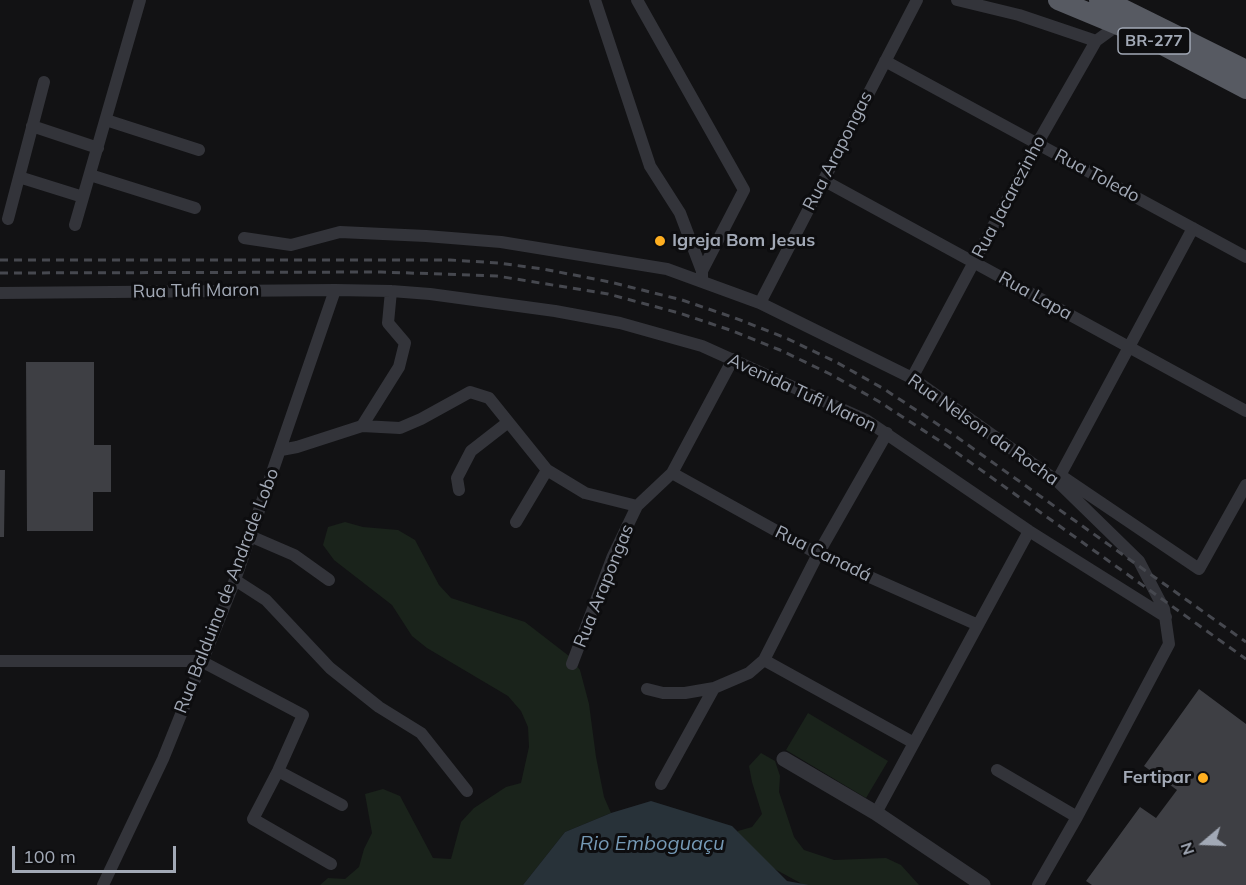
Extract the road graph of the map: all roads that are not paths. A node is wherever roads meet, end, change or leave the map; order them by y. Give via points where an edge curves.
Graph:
1 (140, 0) edge
2 (595, 0) edge
3 (637, 0) edge
4 (917, 0) edge
5 (957, 0) edge
6 (1058, 0) edge
7 (1099, 0) edge
8 (1118, 25) junction
9 (1096, 41) junction
10 (885, 61) junction
11 (1246, 70) edge
12 (44, 82) dead end
13 (1246, 89) edge
14 (106, 120) junction
15 (32, 126) junction
16 (1037, 144) junction
17 (98, 148) junction
18 (199, 150) dead end
19 (90, 175) junction
20 (19, 177) junction
21 (823, 180) junction
22 (83, 197) junction
23 (195, 208) dead end
24 (8, 219) dead end
25 (75, 225) dead end
26 (1193, 228) junction
27 (244, 238) dead end
28 (1246, 257) edge
29 (974, 262) junction
30 (702, 276) junction
31 (335, 290) junction
32 (391, 291) junction
33 (0, 293) edge
34 (760, 303) junction
35 (1129, 347) junction
36 (733, 359) junction
37 (912, 378) junction
38 (1246, 411) edge
39 (507, 423) junction
40 (363, 426) junction
41 (887, 433) junction
42 (281, 450) junction
43 (547, 470) junction
44 (672, 473) junction
45 (1059, 478) junction
46 (1246, 485) edge
47 (459, 490) dead end
48 (637, 506) junction
49 (516, 522) dead end
50 (1029, 531) junction
51 (250, 536) junction
52 (818, 554) junction
53 (235, 580) junction
54 (329, 580) dead end
55 (1165, 613) junction
56 (978, 626) junction
57 (764, 660) junction
58 (0, 661) edge
59 (201, 661) junction
60 (572, 664) dead end
61 (714, 688) junction
62 (647, 689) dead end
63 (914, 743) junction
64 (784, 759) dead end
65 (997, 770) dead end
66 (278, 771) junction
67 (661, 784) dead end
68 (467, 791) dead end
69 (342, 805) dead end
70 (876, 813) junction
71 (1077, 817) junction
72 (331, 864) dead end
73 (104, 885) edge
74 (982, 885) edge
75 (1038, 885) edge

1 - 14 street
2 - 30 street via 651,166 680,213
3 - 30 street via 744,190
4 - 10 street, Rua Arapongas
5 - 9 street via 1019,15
6 - 8 highway, BR-277
7 - 11 highway, BR-277
8 - 9 street, Rua Jacarezinho
8 - 13 highway, BR-277
9 - 16 street, Rua Jacarezinho
10 - 16 street, Rua Toledo
10 - 21 street, Rua Arapongas
12 - 15 street
14 - 17 street
14 - 18 street
15 - 17 street
15 - 20 street
16 - 26 street, Rua Toledo
16 - 29 street, Rua Jacarezinho
17 - 19 street
19 - 22 street
19 - 23 street
20 - 22 street
20 - 24 street
21 - 29 street, Rua Lapa
21 - 34 street, Rua Arapongas
22 - 25 street
26 - 28 street, Rua Toledo
26 - 35 street
27 - 30 street, Rua Nelson da Rocha via 291,244 340,232 501,242
29 - 35 street, Rua Lapa
29 - 37 street, Rua Jacarezinho
30 - 34 street, Rua Nelson da Rocha
31 - 32 street, Rua Tufi Maron
31 - 33 street, Rua Tufi Maron
31 - 42 street, Rua Balduina de Andrade Lobo
32 - 36 street, Avenida Tufi Maron via 544,309 620,323
32 - 40 street via 388,323 405,344 399,367
34 - 37 street, Rua Nelson da Rocha
35 - 38 street, Rua Lapa
35 - 45 street
36 - 41 street, Avenida Tufi Maron
36 - 44 street, Rua Arapongas
37 - 45 street, Rua Nelson da Rocha
39 - 40 street via 489,398 470,392 400,428
39 - 43 street
39 - 47 street via 471,451 457,478
40 - 42 street
41 - 50 street, Avenida Tufi Maron
41 - 52 street
42 - 51 street, Rua Balduina de Andrade Lobo
43 - 48 street via 585,493
43 - 49 street
44 - 48 street, Rua Arapongas
44 - 52 street, Rua Canadá
45 - 46 street via 1199,569
45 - 55 street, Rua Nelson da Rocha via 1139,561
48 - 60 street, Rua Arapongas via 613,556
50 - 55 street, Avenida Tufi Maron
50 - 56 street
51 - 53 street, Rua Balduina de Andrade Lobo
51 - 54 street via 294,555
52 - 56 street, Rua Canadá
52 - 57 street
53 - 59 street, Rua Balduina de Andrade Lobo
53 - 68 street via 266,600 330,668 421,733
55 - 71 street via 1169,644
56 - 63 street
57 - 61 street via 749,673
57 - 63 street
58 - 59 street
59 - 66 street via 303,715
59 - 73 street, Rua Balduina de Andrade Lobo via 163,759
61 - 62 street via 685,693
61 - 67 street
63 - 70 street
64 - 70 street
65 - 71 street
66 - 69 street
66 - 72 street via 254,819
70 - 74 street
71 - 75 street

